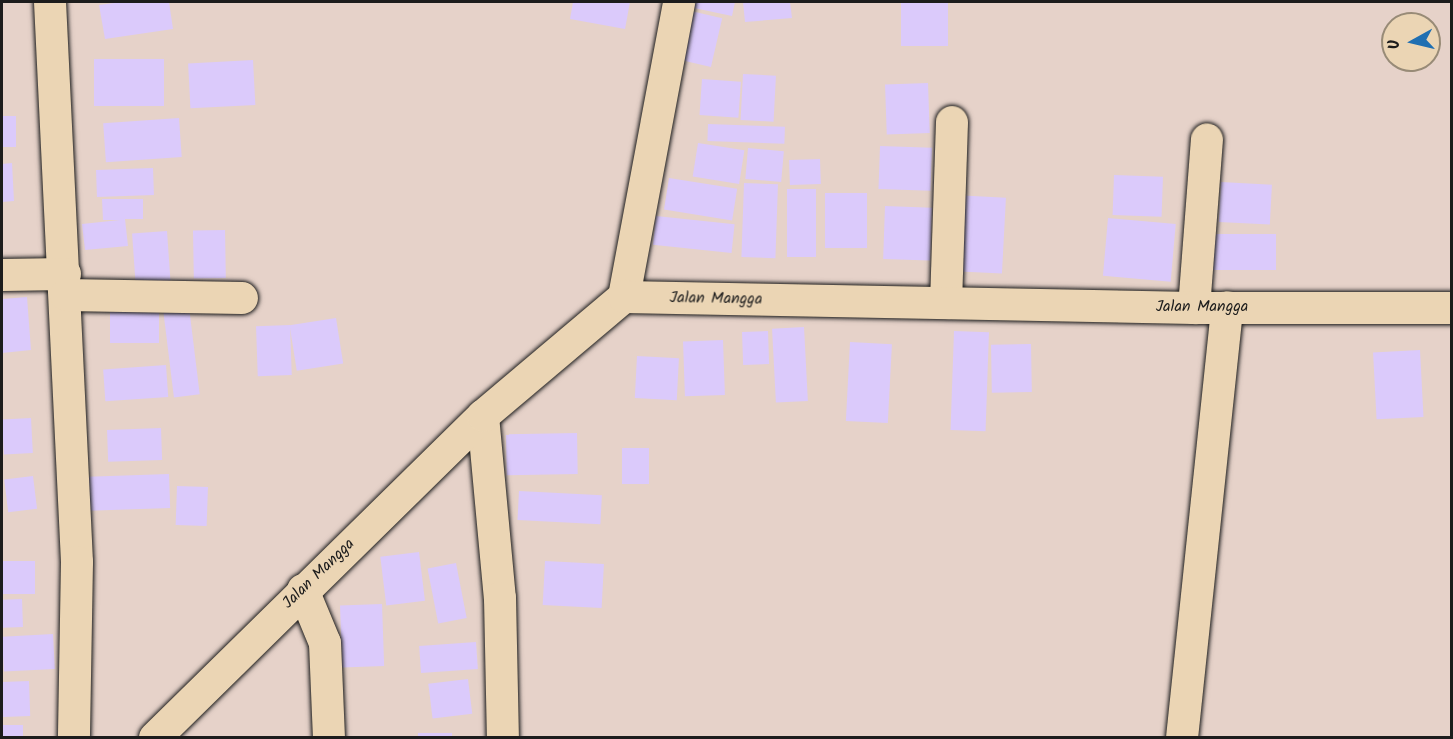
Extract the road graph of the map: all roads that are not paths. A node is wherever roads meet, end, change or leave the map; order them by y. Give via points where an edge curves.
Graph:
1 (50, 2) edge
2 (679, 2) edge
3 (952, 122) dead end
4 (1207, 139) dead end
5 (2, 275) edge
6 (66, 285) junction
7 (624, 297) junction
8 (242, 298) dead end
9 (946, 303) junction
10 (1227, 307) junction
11 (1194, 308) junction
12 (1452, 308) edge
13 (483, 416) junction
14 (303, 590) junction
15 (191, 702) junction
16 (74, 738) edge
17 (155, 738) edge
18 (191, 738) edge
19 (329, 738) edge
20 (503, 738) edge
21 (1182, 738) edge

1 - 6 street
2 - 7 street
3 - 9 street
4 - 11 street
5 - 6 street
6 - 8 street
6 - 16 street via 77,562
7 - 9 street, Jalan Mangga
7 - 13 street, Jalan Mangga
9 - 11 street, Jalan Mangga
10 - 11 street, Jalan Mangga
10 - 12 street, Jalan Mangga
10 - 21 street
13 - 14 street, Jalan Mangga
13 - 20 street via 501,598
14 - 15 street, Jalan Mangga
14 - 19 street via 325,643
15 - 17 street, Jalan Mangga
15 - 18 street

